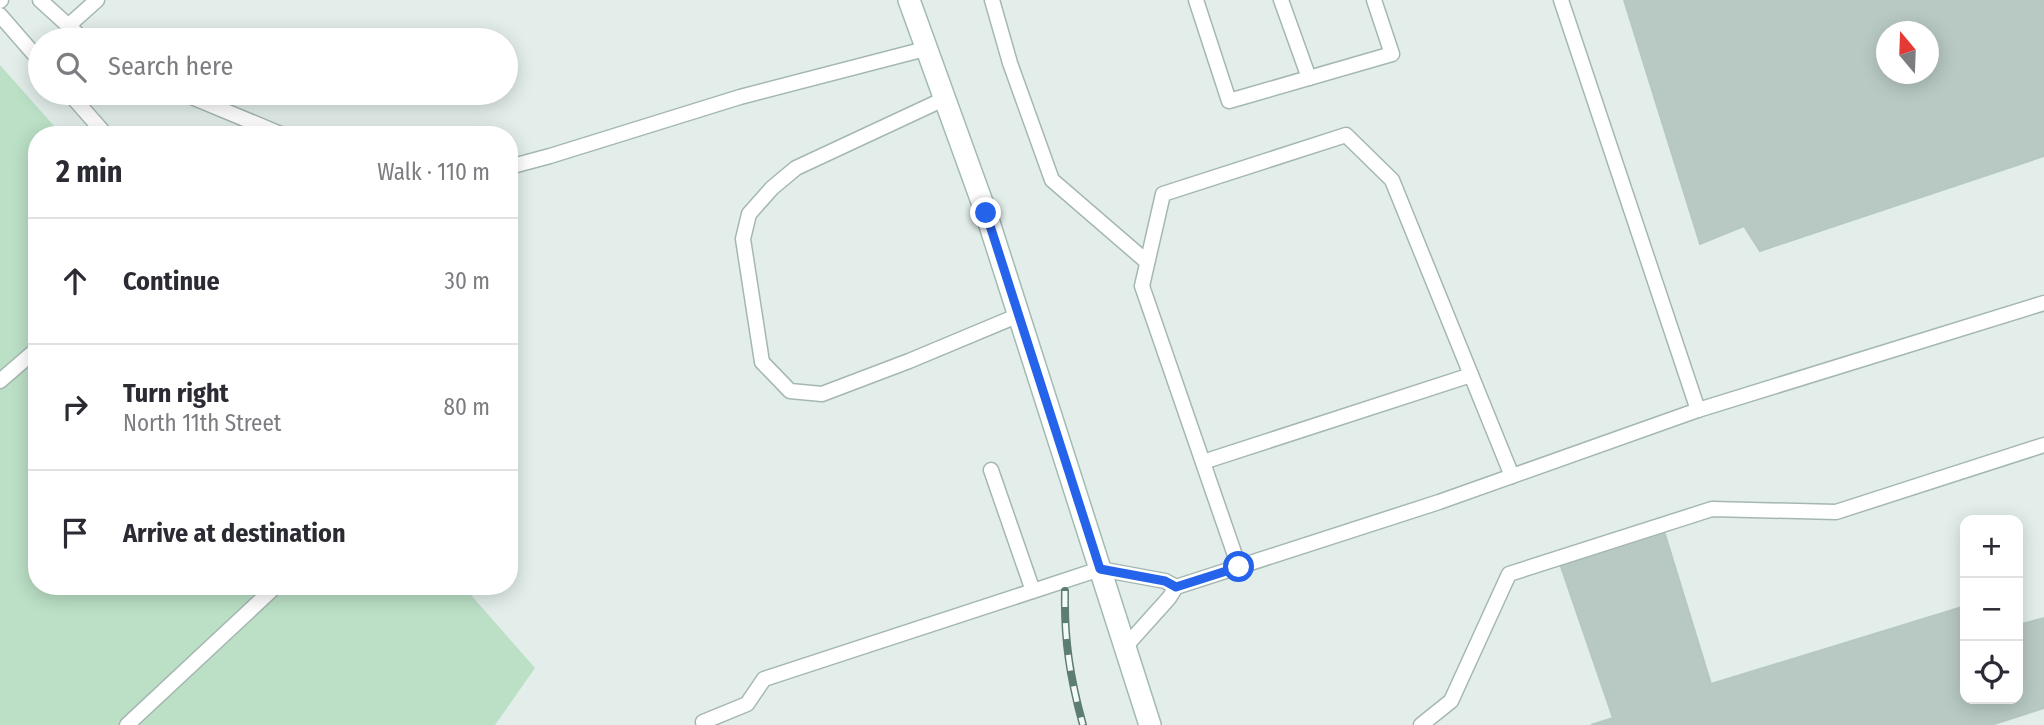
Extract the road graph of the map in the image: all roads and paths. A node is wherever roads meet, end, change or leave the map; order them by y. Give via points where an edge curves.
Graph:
1 (40, 0) edge
2 (97, 0) edge
3 (896, 0) edge
4 (909, 0) edge
5 (992, 0) edge
6 (1196, 0) edge
7 (1282, 0) edge
8 (1374, 0) edge
9 (1561, 0) edge
10 (0, 15) edge
11 (68, 26) junction
12 (70, 28) edge
13 (28, 47) edge
14 (925, 49) junction
15 (1309, 78) junction
16 (944, 99) junction
17 (80, 105) edge
18 (211, 105) edge
19 (98, 126) edge
20 (261, 126) edge
21 (518, 165) edge
22 (1147, 262) junction
23 (2044, 303) edge
24 (1019, 314) junction
25 (28, 357) edge
26 (1471, 374) junction
27 (0, 381) edge
28 (1698, 410) junction
29 (2044, 445) edge
30 (1203, 462) junction
31 (991, 470) dead end
32 (1511, 476) junction
33 (1239, 567) junction
34 (1100, 569) junction
35 (1176, 587) junction
36 (1033, 591) junction
37 (266, 595) edge
38 (1125, 648) junction
39 (703, 722) dead end
40 (127, 725) edge
41 (1150, 725) edge
42 (1421, 725) edge

1 - 11 lane
2 - 11 lane
3 - 14 main road
4 - 14 main road
5 - 22 lane via 1052,180
6 - 15 lane via 1229,101
7 - 15 lane
8 - 15 lane via 1392,54
9 - 28 lane
10 - 13 lane
11 - 12 lane
14 - 16 main road
14 - 21 lane via 740,97
16 - 24 main road
16 - 24 lane via 796,168 749,214 743,239 762,362 790,390 822,394
17 - 19 lane
18 - 20 lane
22 - 26 lane via 1163,194 1346,135 1392,180
22 - 30 lane via 1142,286
23 - 28 lane
24 - 34 main road
25 - 27 lane
26 - 30 lane
26 - 32 lane
28 - 32 lane
29 - 42 lane via 1836,512 1712,509 1509,574 1451,701
30 - 33 lane
31 - 36 lane
32 - 33 lane
33 - 35 lane
34 - 35 lane
34 - 36 lane
34 - 38 main road
35 - 38 lane
36 - 39 lane via 764,679 747,704
37 - 40 lane
38 - 41 main road

